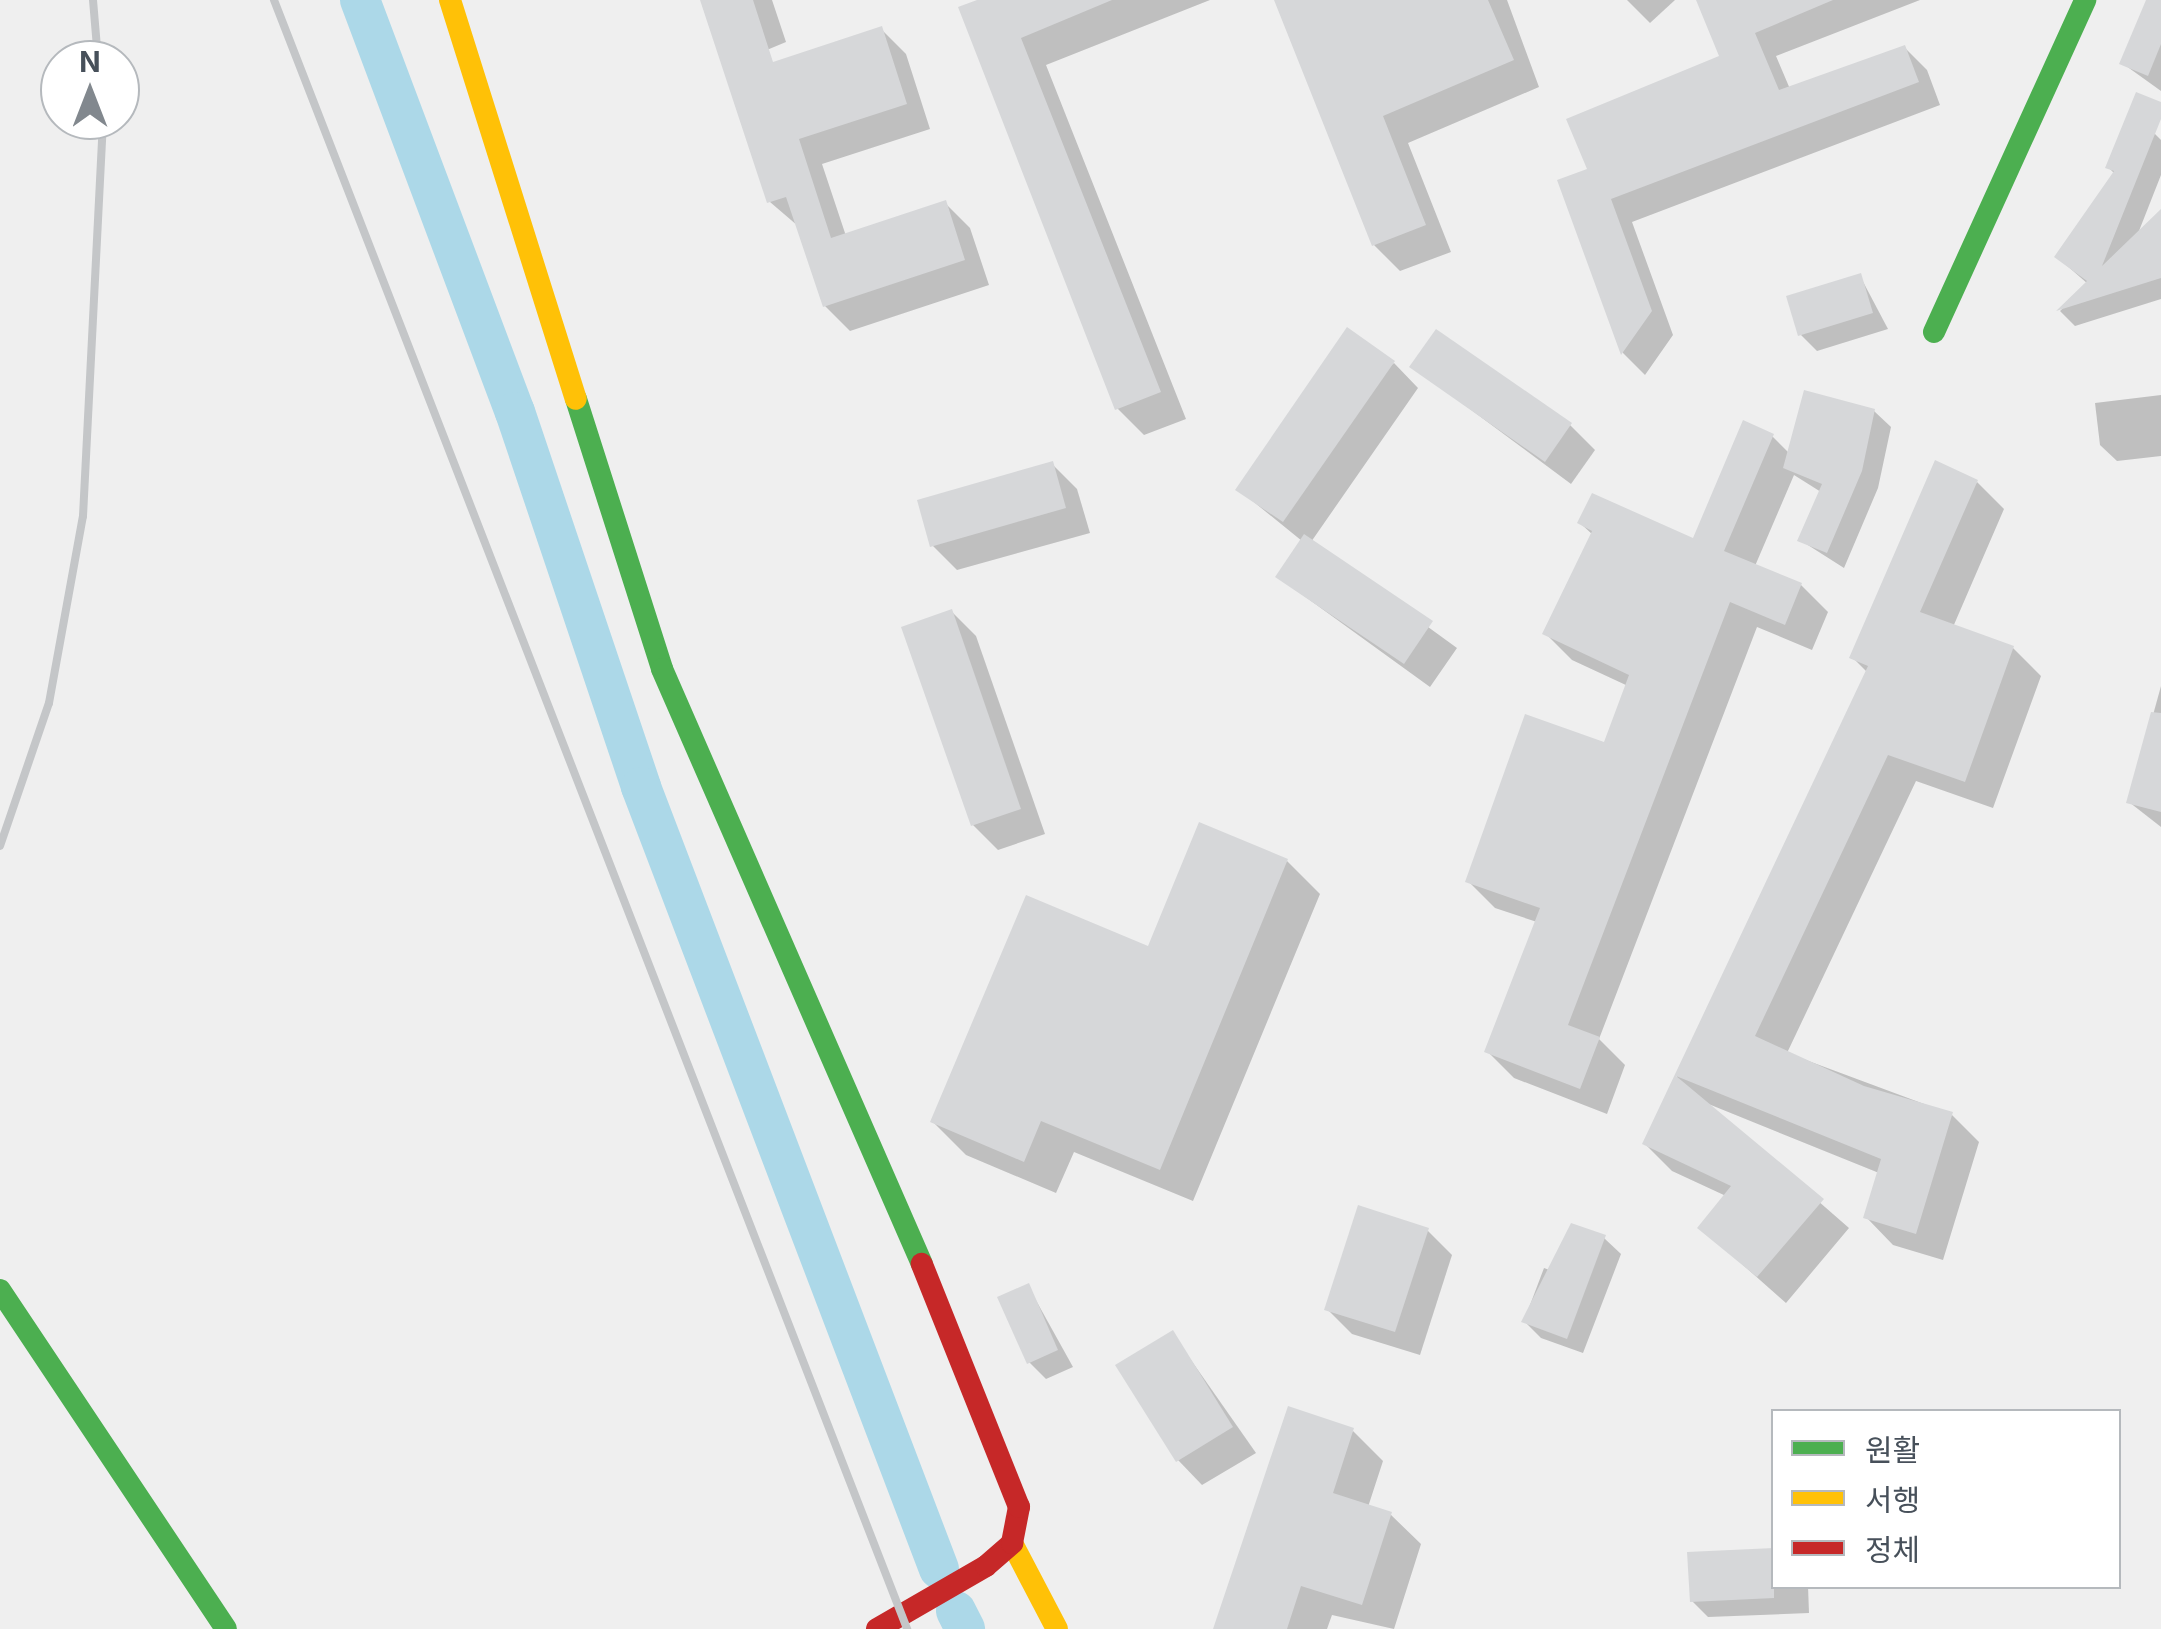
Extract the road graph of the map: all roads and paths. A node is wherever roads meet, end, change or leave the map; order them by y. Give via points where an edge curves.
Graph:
1 (450, 0) edge
2 (2085, 0) edge
3 (1934, 332) dead end
4 (0, 1290) edge
5 (1012, 1543) junction
6 (226, 1629) edge
7 (877, 1629) edge
8 (1057, 1629) edge

1 - 5 street via 662,669 1001,1444 1019,1507
2 - 3 street
4 - 6 street
5 - 7 street
5 - 8 street

